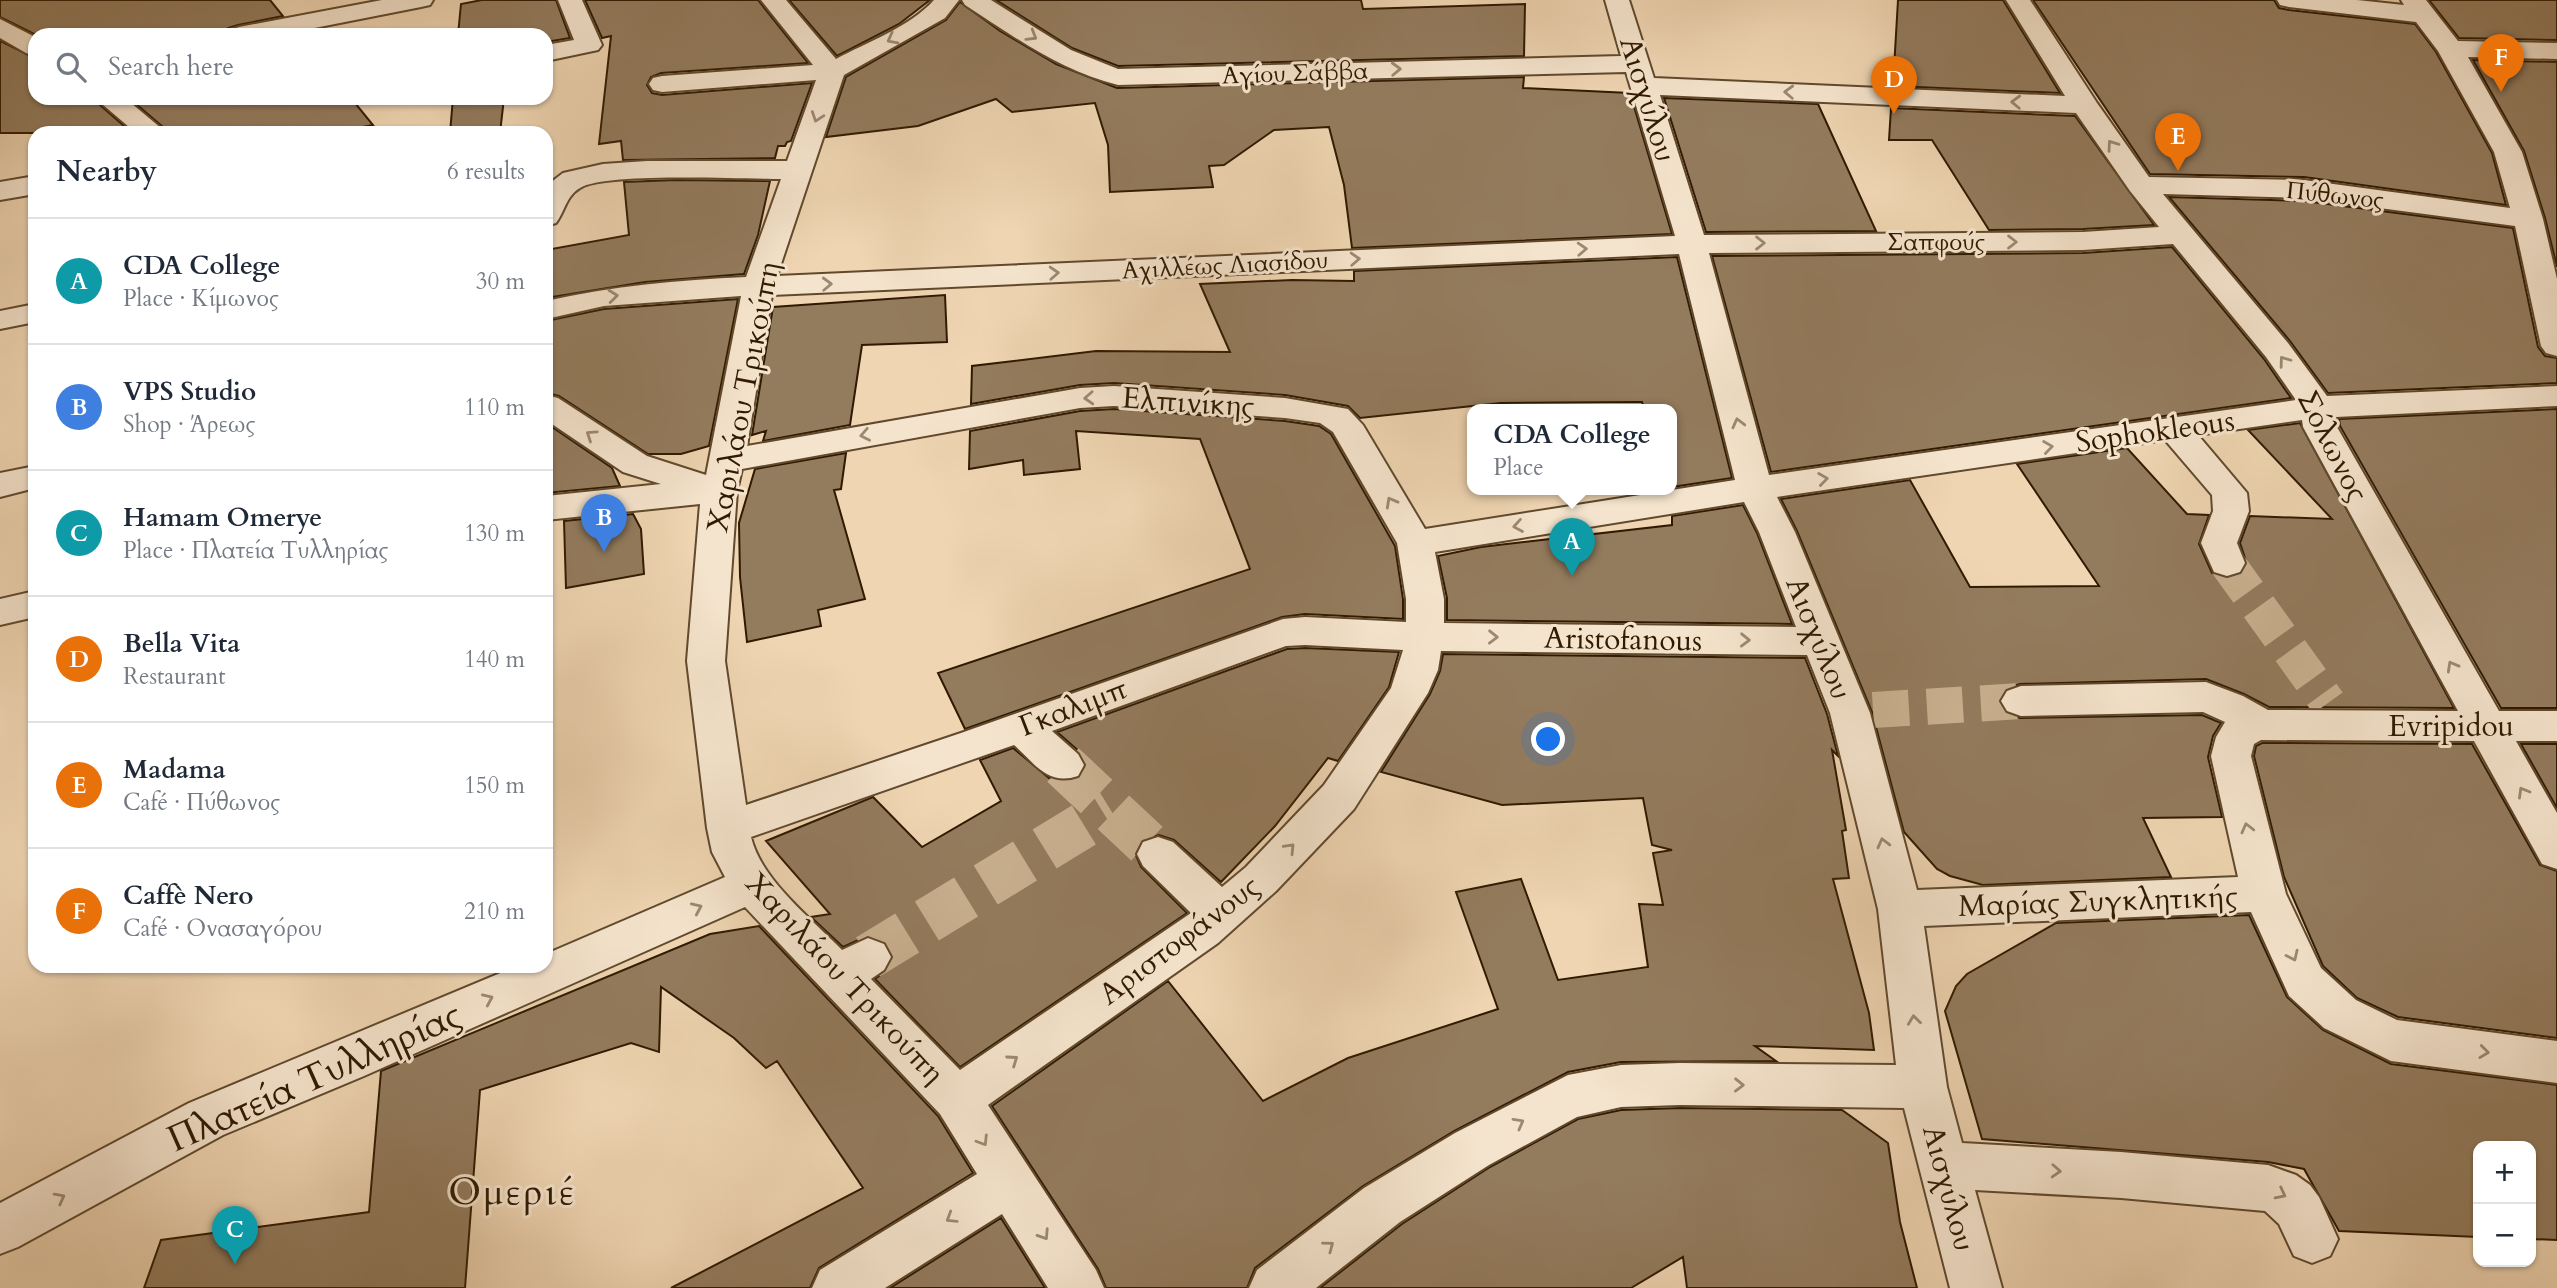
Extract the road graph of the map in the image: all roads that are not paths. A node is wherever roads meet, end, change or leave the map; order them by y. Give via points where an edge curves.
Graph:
1 (421, 0) edge
2 (570, 0) edge
3 (773, 0) edge
4 (947, 0) edge
5 (974, 0) edge
6 (1617, 0) edge
7 (2018, 0) edge
8 (2289, 0) edge
9 (374, 4) edge
10 (2419, 7) edge
11 (0, 27) edge
12 (269, 28) edge
13 (382, 28) edge
14 (28, 44) edge
15 (2451, 49) junction
16 (2557, 51) edge
17 (553, 52) edge
18 (832, 71) junction
19 (1641, 75) junction
20 (662, 83) dead end
21 (117, 105) edge
22 (2084, 105) junction
23 (144, 126) edge
24 (799, 170) junction
25 (2140, 186) junction
26 (28, 187) edge
27 (0, 191) edge
28 (553, 200) edge
29 (2528, 219) junction
30 (2180, 235) junction
31 (1692, 244) junction
32 (758, 287) junction
33 (553, 308) edge
34 (28, 314) edge
35 (0, 320) edge
36 (2557, 346) edge
37 (2557, 396) edge
38 (2318, 407) junction
39 (553, 410) edge
40 (2173, 428) junction
41 (723, 476) junction
42 (28, 479) edge
43 (0, 485) edge
44 (1755, 489) junction
45 (553, 507) edge
46 (1415, 543) junction
47 (2228, 564) tunnel mouth
48 (28, 606) edge
49 (0, 612) edge
50 (1425, 637) junction
51 (1820, 641) junction
52 (2021, 701) tunnel mouth
53 (2261, 725) junction
54 (2485, 725) junction
55 (2557, 726) edge
56 (1020, 727) junction
57 (1063, 765) tunnel mouth
58 (728, 828) junction
59 (2557, 852) edge
60 (1158, 854) tunnel mouth
61 (751, 885) junction
62 (2263, 894) junction
63 (1900, 909) junction
64 (1221, 914) junction
65 (553, 971) edge
66 (549, 973) edge
67 (2557, 1062) edge
68 (1923, 1087) junction
69 (957, 1099) junction
70 (1966, 1166) junction
71 (1010, 1182) junction
72 (0, 1230) edge
73 (2312, 1239) dead end
74 (838, 1288) edge
75 (1078, 1288) edge
76 (1275, 1288) edge
77 (1976, 1288) edge

1 - 9 street
2 - 17 street via 589,45
3 - 18 street
4 -> 18 street via 908,31
5 -> 19 street, Αγίου Σάββα via 1080,65 1118,77
6 - 19 street, Αισχύλου
7 - 22 street, Σόλωνος
8 - 10 street
9 - 12 street
9 - 13 street
10 - 15 street
11 - 14 street
15 - 16 street
15 - 29 street via 2508,152
18 - 20 street
18 -> 24 street, Χαριλάου Τρικούπη
22 -> 19 street, Αγίου Σάββα
19 - 31 street, Αισχύλου
21 - 23 street
25 -> 22 street, Σόλωνος
24 - 28 street via 603,173 573,179 557,191
24 - 32 street, Χαριλάου Τρικούπη
25 - 29 street, Πύθωνος via 2304,189
25 - 30 street, Σόλωνος
26 - 27 street
29 - 36 street
31 -> 30 street, Σαπφούς via 2083,241
38 -> 30 street, Σόλωνος via 2277,350
32 -> 31 street, Αχιλλέως Λιασίδου
44 -> 31 street, Αισχύλου
33 -> 32 street, Αχιλλέως Λιασίδου via 670,290
32 - 41 street, Χαριλάου Τρικούπη
34 - 35 street
37 - 38 street, Sophokleous
38 - 40 street, Sophokleous
54 -> 38 street, Σόλωνος via 2320,427
41 -> 39 street via 635,464
44 -> 40 street, Sophokleous
40 - 47 street via 2229,493 2231,511 2219,544
41 - 45 street, Ελπινίκης
46 -> 41 street, Ελπινίκης via 1346,425 1322,413 1114,396 1080,398 799,447
41 - 58 street, Χαριλάου Τρικούπη via 706,661
42 - 43 street
44 -> 46 street, Sophokleous
44 - 51 street, Αισχύλου
46 - 50 street, Ελπινίκης via 1425,599
48 - 49 street
50 -> 51 street, Aristofanous
50 - 56 street, Γκαλιμπ via 1283,633
64 -> 50 street, Αριστοφάνους via 1339,797 1408,693
63 -> 51 street, Αισχύλου via 1861,712
52 - 53 street via 2206,697
53 - 54 street, Evripidou via 2337,714
62 -> 53 street via 2231,756 2234,738 2243,729
54 - 55 street, Evripidou
59 -> 54 street, Σόλωνος
56 - 57 street
56 - 58 street, Γκαλιμπ
58 - 61 street, Χαριλάου Τρικούπη via 733,852
60 - 64 street
65 -> 61 street, Πλατεία Τυλληρίας
61 - 69 street, Χαριλάου Τρικούπη via 853,967
62 - 63 street, Μαρίας Συγκλητικής
62 -> 67 street, Μαρίας Συγκλητικής via 2305,982 2340,1014 2391,1040
68 -> 63 street, Αισχύλου
69 -> 64 street, Αριστοφάνους
72 -> 66 street, Πλατεία Τυλληρίας via 206,1119
68 - 70 street, Αισχύλου
76 -> 68 street via 1382,1205 1568,1097 1621,1086 1680,1084
69 -> 71 street, Χαριλάου Τρικούπη
70 -> 73 street via 2268,1188 2288,1194
70 - 77 street, Αισχύλου
71 -> 74 street
71 -> 75 street, Χαριλάου Τρικούπη

